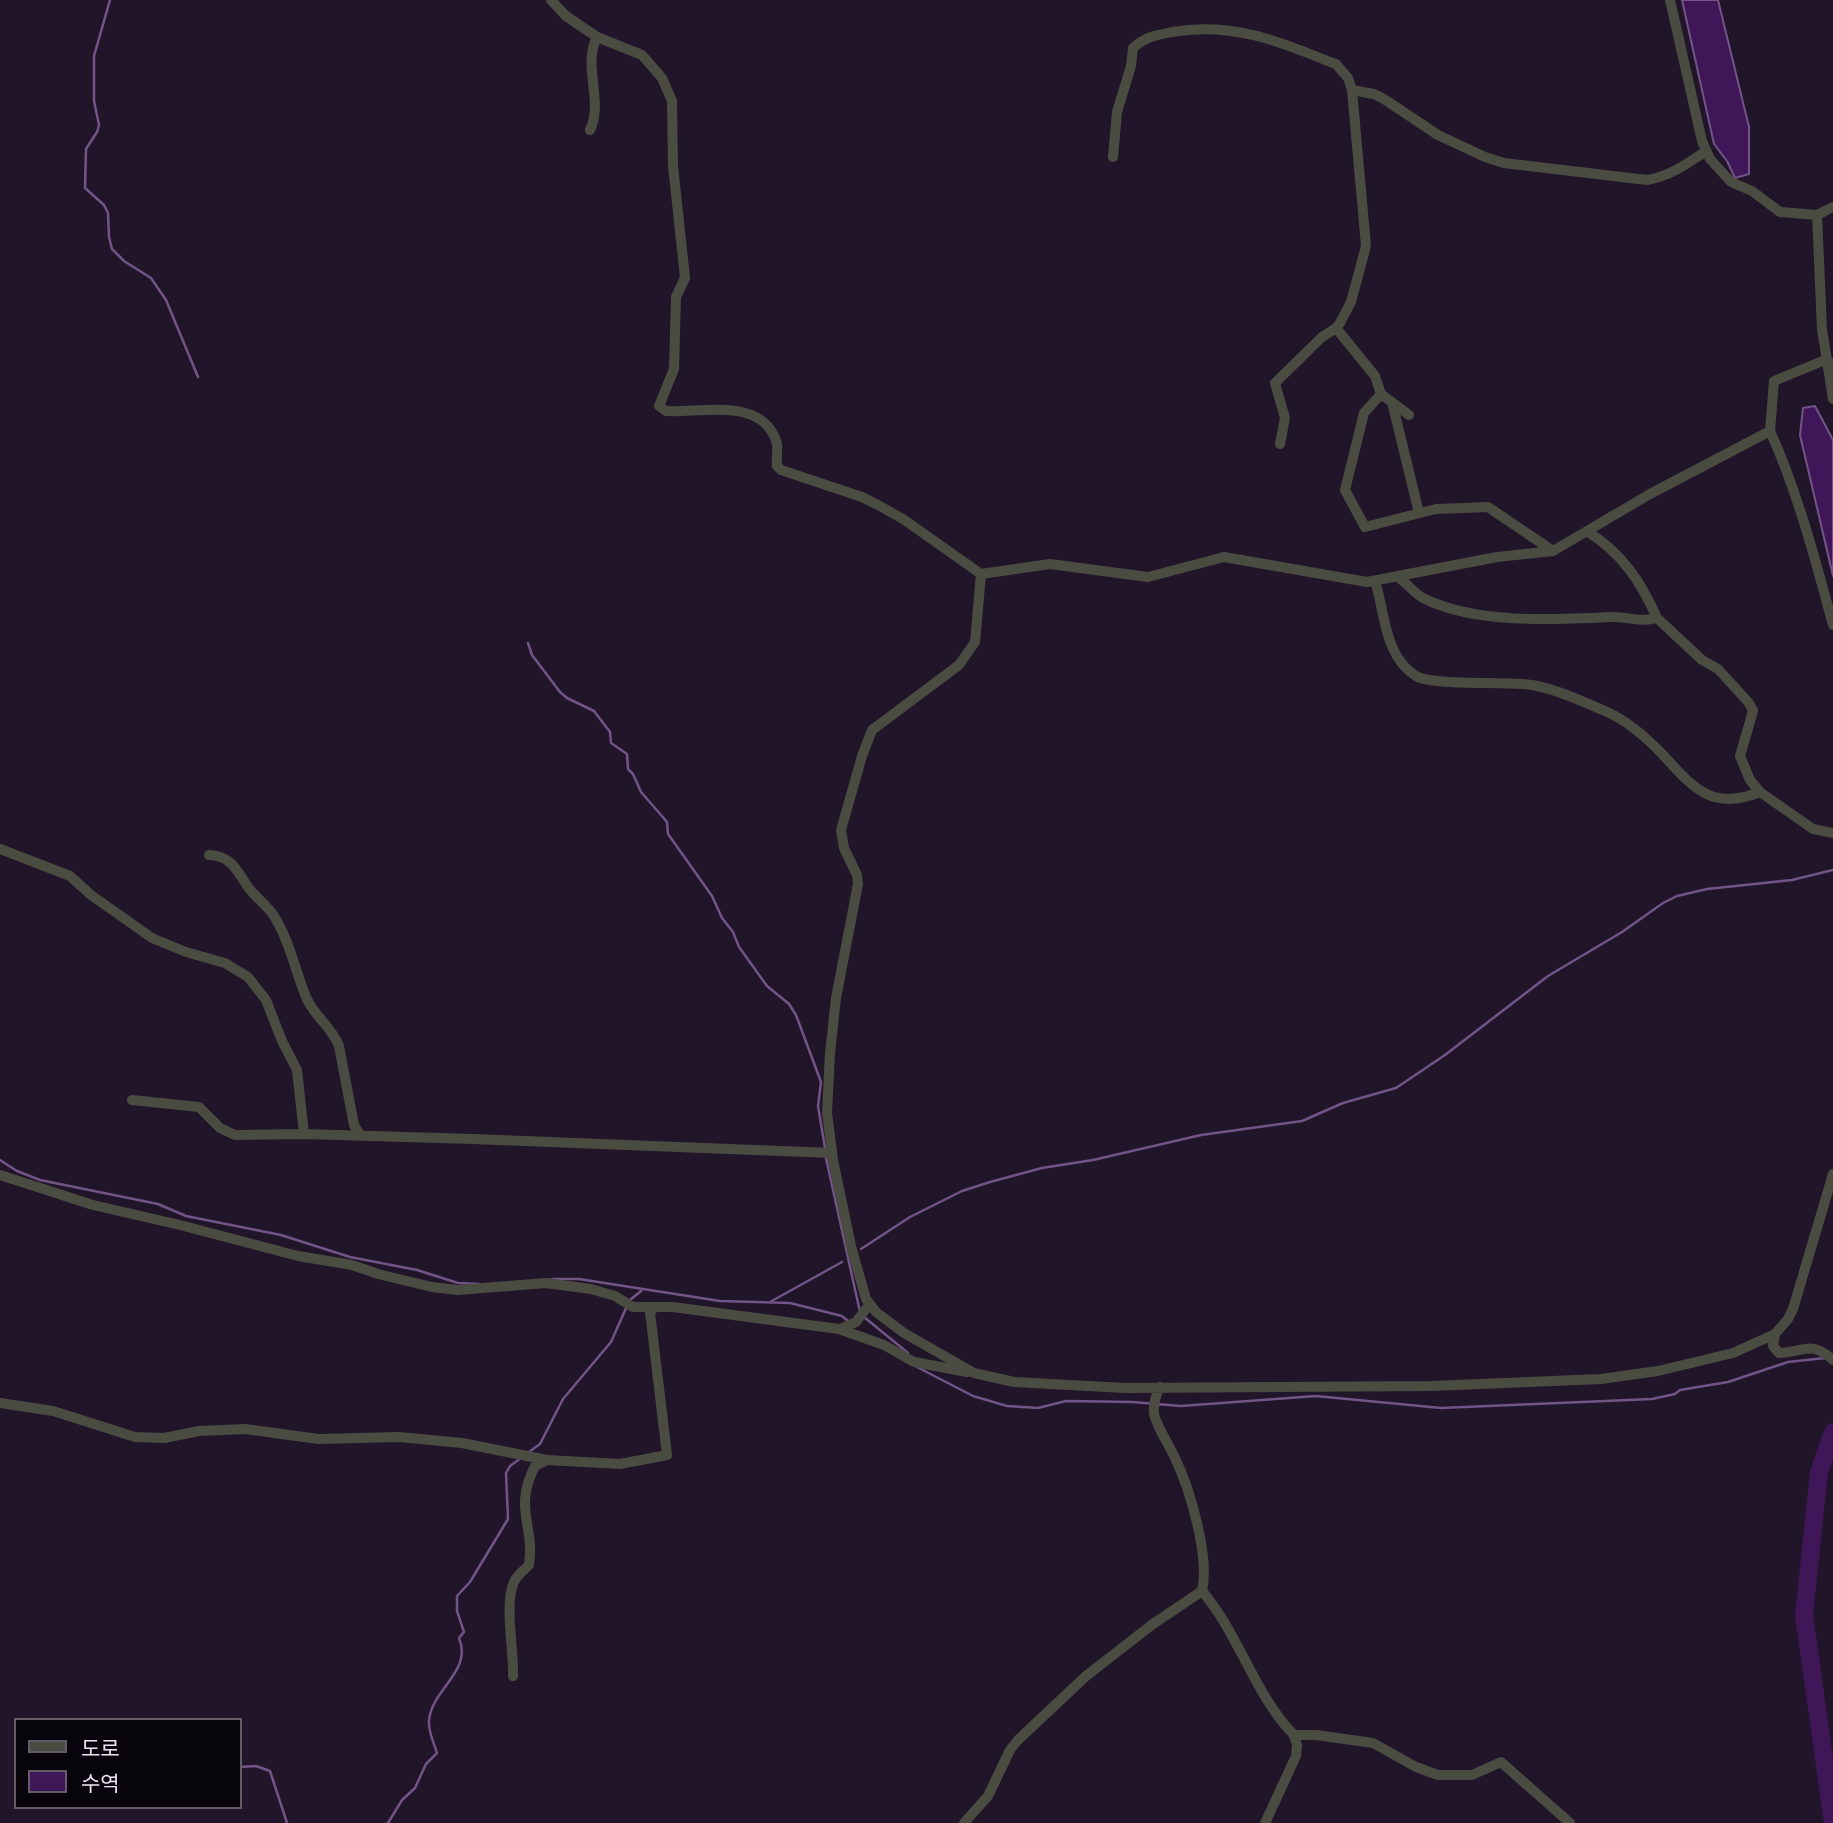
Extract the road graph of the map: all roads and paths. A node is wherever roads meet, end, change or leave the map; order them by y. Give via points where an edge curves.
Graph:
1 (551, 0) edge
2 (1670, 0) edge
3 (597, 37) junction
4 (1352, 90) junction
5 (590, 130) dead end
6 (1706, 151) junction
7 (1114, 158) dead end
8 (1833, 207) edge
9 (1817, 215) junction
10 (1336, 328) junction
11 (1829, 362) edge
12 (1381, 394) junction
13 (1833, 399) edge
14 (1392, 402) junction
15 (1409, 415) dead end
16 (1770, 431) junction
17 (1280, 444) dead end
18 (1419, 513) junction
19 (1588, 532) junction
20 (1553, 551) junction
21 (981, 574) junction
22 (1398, 577) junction
23 (1375, 581) junction
24 (1657, 618) junction
25 (1833, 625) edge
26 (1760, 792) junction
27 (1833, 833) edge
28 (0, 849) edge
29 (209, 855) dead end
30 (132, 1100) dead end
31 (304, 1134) junction
32 (361, 1136) junction
33 (832, 1153) junction
34 (1833, 1174) edge
35 (0, 1175) edge
36 (869, 1305) junction
37 (654, 1308) junction
38 (839, 1329) junction
39 (1775, 1334) junction
40 (1833, 1360) edge
41 (974, 1373) junction
42 (1160, 1387) junction
43 (0, 1403) edge
44 (547, 1460) junction
45 (1202, 1591) junction
46 (513, 1676) dead end
47 (1294, 1735) junction
48 (964, 1823) edge
49 (1265, 1823) edge
50 (1570, 1823) edge

1 - 3 street
2 - 6 street
3 - 5 street via 592,63 595,112
3 - 21 street via 642,55 662,78 671,101 685,278 676,297 674,369 659,406 666,411 722,409 754,415 773,437 781,470 878,505
4 - 6 street via 1374,94 1438,135 1504,163 1647,180 1678,170
4 - 7 street via 1336,65 1237,30 1207,28 1152,35 1133,48 1117,112
4 - 10 street via 1366,246 1351,302
6 - 9 street via 1731,183 1752,191 1780,212
8 - 9 street
9 - 11 street
10 - 12 street via 1375,376
10 - 17 street via 1275,383 1285,418
11 - 13 street
11 - 16 street via 1774,381
12 - 14 street
12 - 18 street via 1364,413 1345,490 1365,527
14 - 15 street
14 - 18 street
16 - 19 street
16 - 25 street via 1811,541
18 - 20 street via 1488,507
19 - 20 street
19 - 24 street via 1624,560
20 - 22 street
21 - 23 street via 1050,564 1148,576 1224,557
21 - 33 street via 975,642 969,654 872,730 841,830 858,884 841,964 830,1053 827,1113
22 - 23 street
22 - 24 street via 1420,596 1452,610 1540,620
23 - 26 street via 1391,643 1418,678 1533,685 1624,721 1682,778 1705,794 1739,798
24 - 26 street via 1718,669 1749,703 1753,711 1740,756
26 - 27 street via 1813,829
28 - 31 street via 70,876 152,938 225,963 248,977 266,1000 297,1070
29 - 32 street via 232,862 280,928 306,999 336,1037 354,1125
30 - 31 street via 200,1107 220,1128 235,1135
31 - 32 street
32 - 33 street
33 - 36 street via 851,1246
34 - 39 street via 1793,1309
35 - 37 street via 75,1200 432,1287 458,1290 546,1283 605,1292 633,1307
36 - 38 street via 856,1322
36 - 41 street via 890,1324
37 - 38 street
37 - 44 street via 650,1312 667,1455 620,1464
38 - 41 street via 884,1345 914,1363
39 - 40 street via 1773,1346 1779,1353 1810,1347
39 - 42 street via 1732,1353 1601,1379 1432,1386
41 - 42 street via 1024,1383
42 - 45 street via 1154,1414 1190,1495 1204,1570
43 - 44 street via 53,1411 135,1437 245,1429 319,1439 400,1437 462,1443
44 - 46 street via 535,1466 525,1491 530,1555 509,1598
45 - 47 street
45 - 48 street via 1112,1655 1018,1740 988,1796
47 - 49 street via 1296,1756
47 - 50 street via 1373,1743 1437,1775 1472,1775 1501,1762

